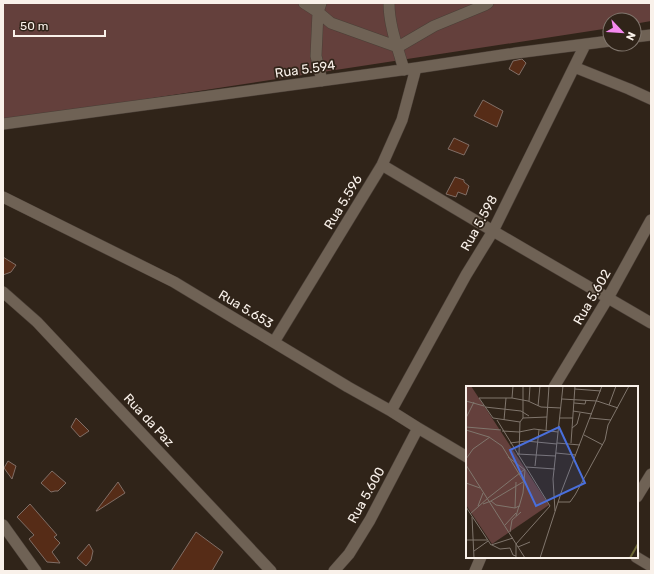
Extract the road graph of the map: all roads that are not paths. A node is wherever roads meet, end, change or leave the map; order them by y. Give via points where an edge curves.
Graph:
1 (304, 3) edge
2 (389, 3) edge
3 (488, 3) edge
4 (320, 7) edge
5 (602, 42) edge
6 (585, 45) junction
7 (398, 47) junction
8 (574, 67) junction
9 (416, 68) junction
10 (404, 70) junction
11 (322, 81) junction
12 (651, 99) edge
13 (3, 124) edge
14 (382, 165) junction
15 (3, 197) edge
16 (651, 220) edge
17 (492, 231) junction
18 (3, 292) edge
19 (608, 298) junction
20 (651, 323) edge
21 (274, 342) junction
22 (555, 386) edge
23 (392, 411) junction
24 (418, 428) junction
25 (466, 456) edge
26 (651, 474) edge
27 (638, 495) edge
28 (3, 526) edge
29 (481, 558) edge
30 (638, 558) edge
31 (651, 566) edge
32 (36, 571) edge
33 (272, 571) edge
34 (334, 571) edge
35 (475, 571) edge

1 - 4 street
2 - 7 street via 389,13
3 - 7 street via 434,26
4 - 7 street via 331,23
4 - 11 street via 316,56
5 - 6 street, Rua 5.594
6 - 8 street, Rua 5.598
6 - 9 street, Rua 5.594
7 - 10 street
8 - 12 street
8 - 17 street, Rua 5.598
9 - 10 street, Rua 5.594
9 - 14 street, Rua 5.596 via 402,120
10 - 11 street, Rua 5.594
11 - 13 street, Rua 5.594
14 - 17 street
14 - 21 street, Rua 5.596
15 - 21 street, Rua 5.653 via 174,282
16 - 19 street, Rua 5.602
17 - 19 street
17 - 23 street, Rua 5.598
18 - 33 street, Rua da Paz via 42,328
19 - 20 street
19 - 22 street, Rua 5.602
21 - 23 street, Rua 5.653
23 - 24 street, Rua 5.653
24 - 25 street, Rua 5.653
24 - 34 street, Rua 5.600 via 370,520
26 - 27 street
28 - 32 street
29 - 35 street
30 - 31 street

